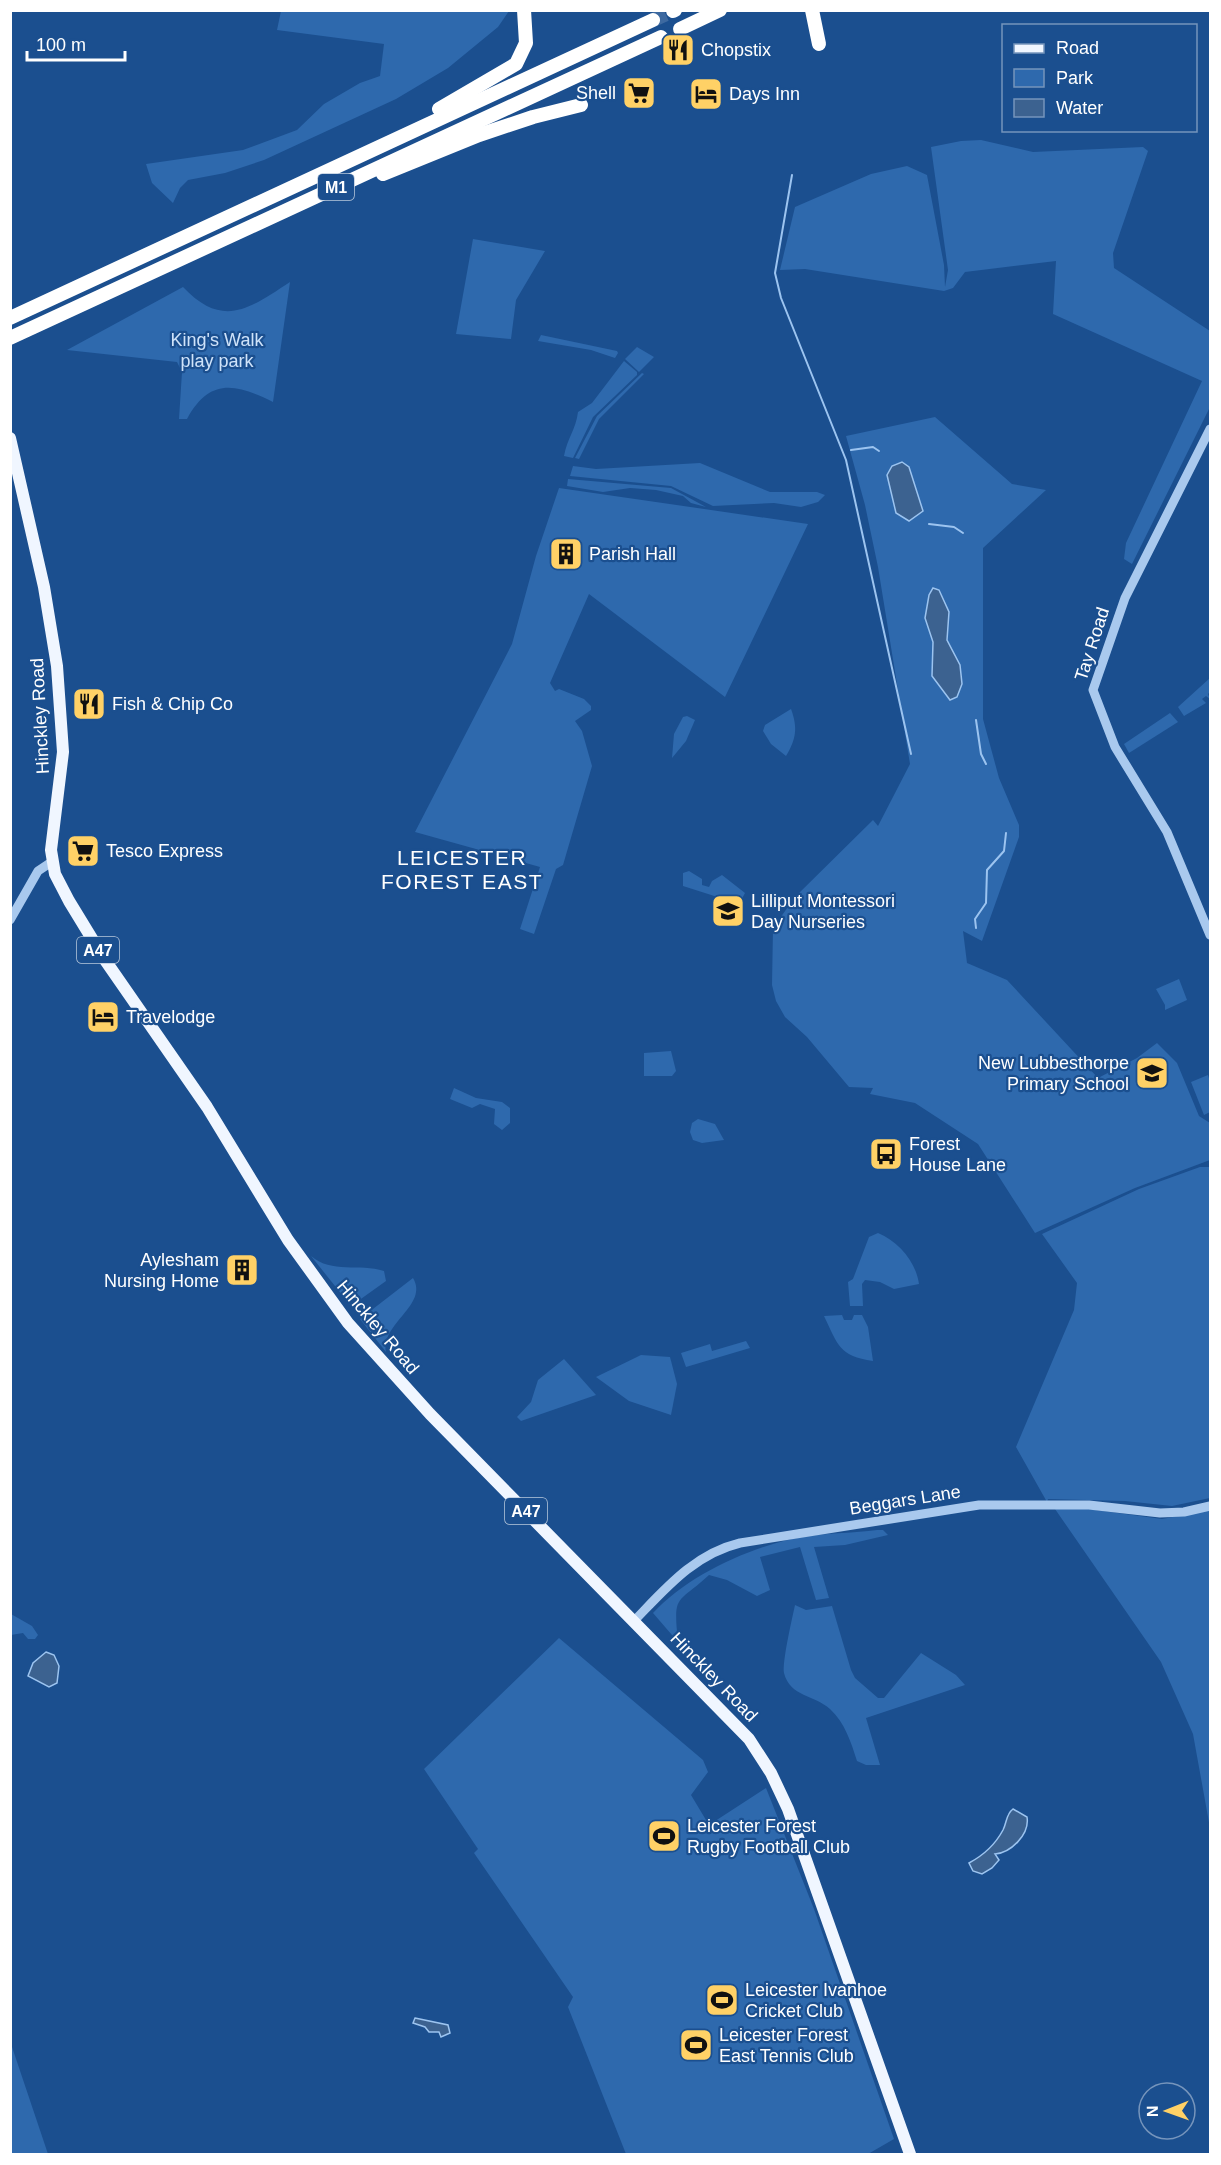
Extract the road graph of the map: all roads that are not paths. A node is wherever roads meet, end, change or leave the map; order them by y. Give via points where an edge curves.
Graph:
1 (524, 10) edge
2 (720, 10) edge
3 (812, 10) edge
4 (653, 20) tunnel mouth
5 (680, 29) dead end
6 (661, 37) dead end
7 (819, 44) dead end
8 (581, 105) dead end
9 (376, 147) junction
10 (307, 200) junction
11 (10, 318) edge
12 (10, 338) edge
13 (1210, 429) edge
14 (10, 438) edge
15 (53, 861) junction
16 (10, 920) edge
17 (1210, 936) edge
18 (1210, 1506) edge
19 (634, 1621) junction
20 (910, 2154) edge

1 - 9 highway via 526,43 516,64
2 - 5 highway
3 - 7 highway
4 - 9 highway, M1
6 - 10 highway, M1
8 - 10 highway via 479,135
9 - 11 highway, M1
10 - 12 highway, M1
13 - 17 street, Tay Road via 1125,598 1093,686 1114,745 1167,832
14 - 15 main road, Hinckley Road / A47 via 45,587 59,684 63,752 52,838
15 - 16 street via 38,871
15 - 19 main road, Hinckley Road / A47 via 61,888 91,938 203,1100 288,1240 331,1302 430,1413
18 - 19 street, Beggars Lane via 1160,1513 1089,1505 979,1505 740,1543 703,1556
19 - 20 main road, Hinckley Road / A47 via 734,1722 771,1773 803,1850

